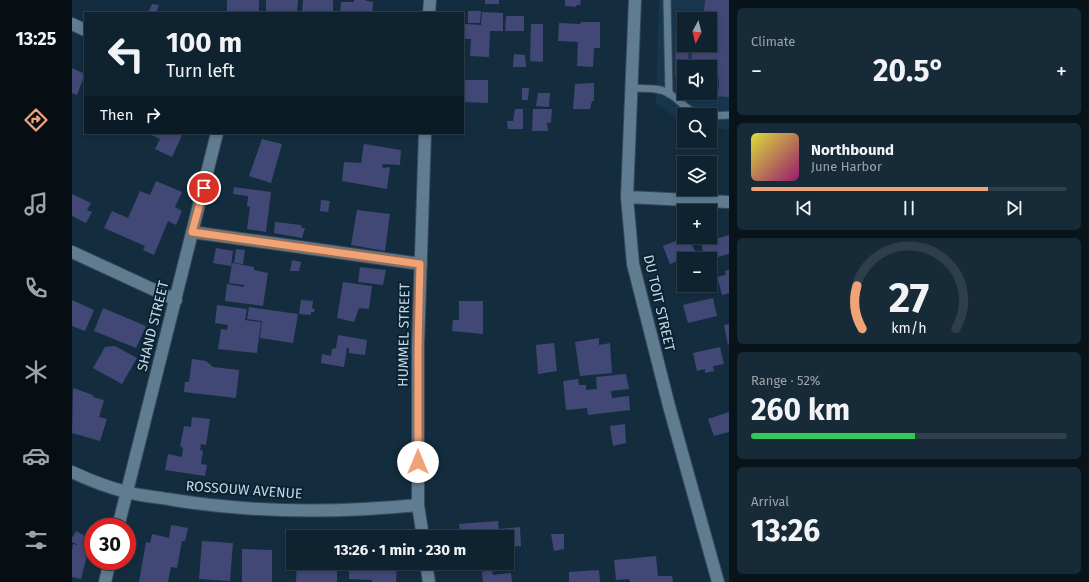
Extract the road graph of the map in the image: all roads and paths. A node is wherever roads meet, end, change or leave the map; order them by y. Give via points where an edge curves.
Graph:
1 (430, 0) edge
2 (635, 0) edge
3 (668, 0) edge
4 (429, 12) edge
5 (72, 24) edge
6 (84, 30) edge
7 (632, 88) junction
8 (669, 94) junction
9 (687, 108) edge
10 (729, 115) edge
11 (717, 116) edge
12 (218, 134) edge
13 (425, 134) edge
14 (627, 197) junction
15 (729, 202) edge
16 (192, 232) junction
17 (72, 252) edge
18 (420, 264) junction
19 (176, 300) junction
20 (72, 472) edge
21 (126, 492) junction
22 (418, 505) junction
23 (120, 518) edge
24 (422, 530) edge
25 (108, 570) edge
26 (427, 570) edge
27 (106, 582) edge
28 (429, 582) edge
29 (718, 582) edge

1 - 4 street
2 - 7 street, DU TOIT STREET
3 - 8 lane
5 - 6 street
7 - 8 lane via 658,89
7 - 14 street, DU TOIT STREET
8 - 9 lane
10 - 11 lane
12 - 16 street, SHAND STREET
13 - 18 street, HUMMEL STREET
14 - 15 street
14 - 29 street, DU TOIT STREET via 632,264
16 - 18 street
16 - 19 street, SHAND STREET
17 - 19 street
18 - 22 street, HUMMEL STREET
19 - 21 street, SHAND STREET
20 - 21 street, ROSSOUW AVENUE
21 - 22 street, ROSSOUW AVENUE via 211,506 251,508 343,510
21 - 23 street, SHAND STREET
22 - 24 street, HUMMEL STREET
25 - 27 street
26 - 28 street

